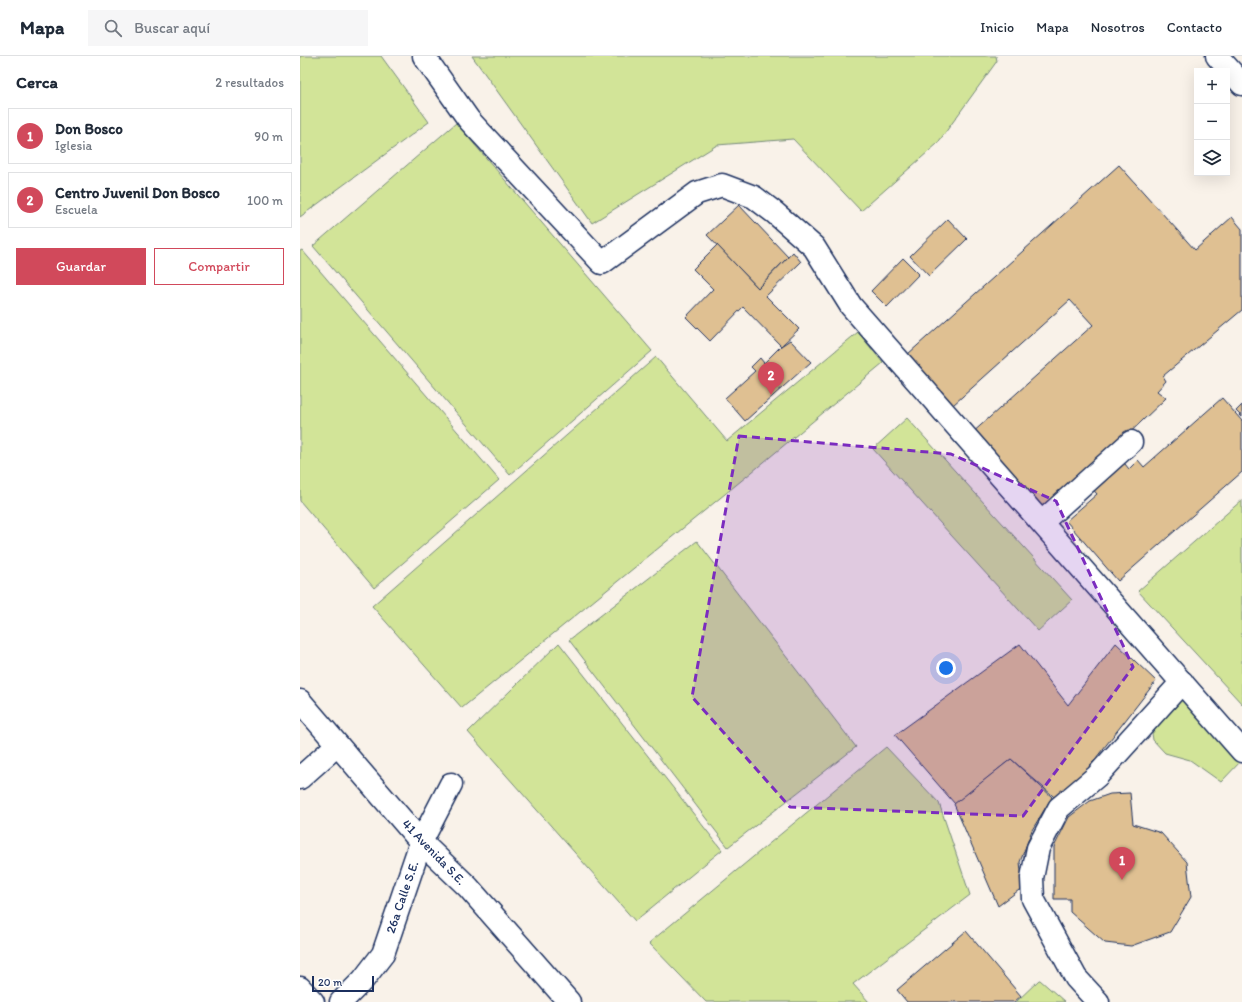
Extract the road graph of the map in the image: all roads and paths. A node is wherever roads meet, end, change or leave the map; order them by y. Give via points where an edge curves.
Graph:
1 (424, 56) edge
2 (1217, 56) edge
3 (1242, 84) edge
4 (1131, 442) dead end
5 (1042, 522) junction
6 (1182, 682) junction
7 (300, 701) edge
8 (338, 745) junction
9 (1242, 751) edge
10 (300, 778) edge
11 (451, 784) dead end
12 (421, 842) junction
13 (300, 988) edge
14 (313, 1002) edge
15 (341, 1002) edge
16 (569, 1002) edge
17 (1098, 1002) edge

1 - 5 street via 469,120 602,263 697,193 722,185 754,198 775,213 814,247 851,306
2 - 3 street
4 - 5 street
5 - 6 street
6 - 9 street
6 - 17 street via 1098,776 1059,808 1038,848 1032,878 1033,899 1076,978
7 - 8 street, 41 Avenida S.E.
8 - 10 street
8 - 12 street, 41 Avenida S.E.
11 - 12 street, 26a Calle S.E.
12 - 15 street, 26a Calle S.E. via 383,954 363,980
12 - 16 street, 41 Avenida S.E. via 468,887
13 - 14 street

